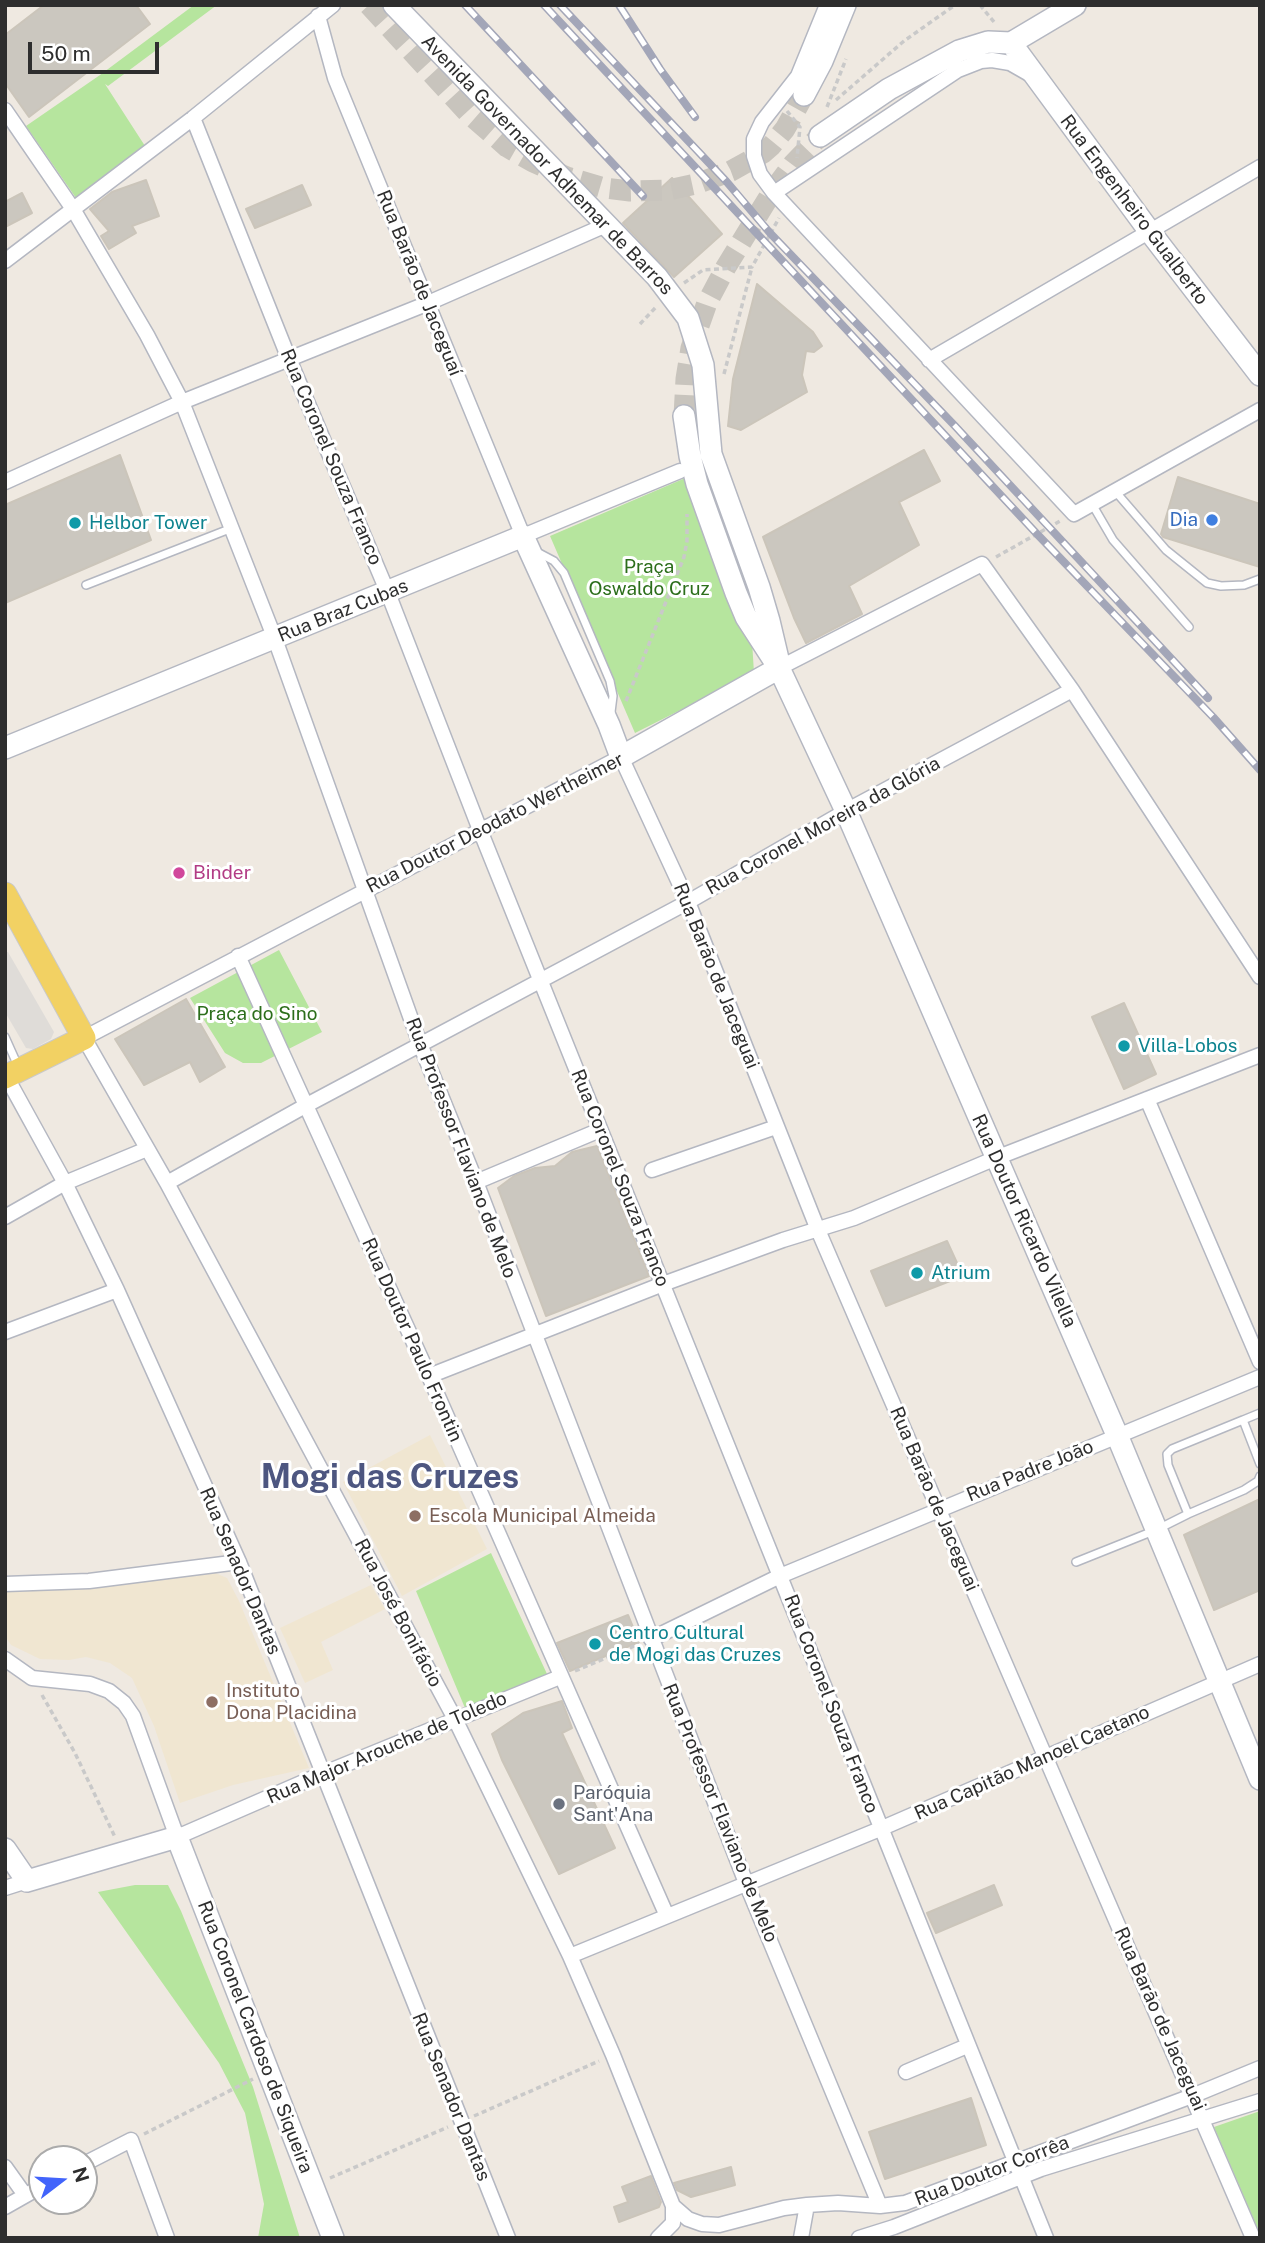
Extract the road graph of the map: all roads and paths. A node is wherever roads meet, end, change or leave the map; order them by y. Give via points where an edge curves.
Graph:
1 (333, 5) edge
2 (394, 5) edge
3 (827, 5) edge
4 (845, 5) edge
5 (955, 5) edge
6 (1075, 5) edge
7 (316, 11) edge
8 (1011, 43) junction
9 (848, 54) dead end
10 (1035, 77) junction
11 (804, 95) tunnel mouth
12 (5, 110) edge
13 (193, 118) junction
14 (800, 127) dead end
15 (815, 128) joint
16 (1260, 167) edge
17 (774, 193) junction
18 (787, 207) junction
19 (73, 209) junction
20 (606, 225) junction
21 (1150, 232) junction
22 (5, 261) edge
23 (752, 267) junction
24 (670, 292) junction
25 (426, 304) junction
26 (289, 359) junction
27 (929, 360) junction
28 (1260, 375) edge
29 (721, 387) dead end
30 (182, 402) junction
31 (1260, 410) edge
32 (684, 416) tunnel mouth
33 (680, 471) dead end
34 (5, 482) edge
35 (1115, 491) junction
36 (1092, 504) junction
37 (687, 508) dead end
38 (1074, 514) junction
39 (232, 528) junction
40 (525, 541) junction
41 (982, 564) junction
42 (1260, 579) edge
43 (86, 585) dead end
44 (388, 593) junction
45 (1189, 627) dead end
46 (275, 639) junction
47 (779, 668) junction
48 (1072, 690) junction
49 (611, 729) junction
50 (5, 748) edge
51 (621, 757) junction
52 (846, 811) junction
53 (480, 830) junction
54 (364, 891) junction
55 (5, 894) edge
56 (688, 902) junction
57 (238, 956) junction
58 (1260, 977) edge
59 (541, 979) junction
60 (5, 1037) edge
61 (84, 1038) junction
62 (420, 1044) junction
63 (1260, 1055) edge
64 (10, 1074) edge
65 (1147, 1098) junction
66 (305, 1106) junction
67 (776, 1127) junction
68 (600, 1130) junction
69 (146, 1149) junction
70 (996, 1158) junction
71 (652, 1170) dead end
72 (476, 1182) junction
73 (65, 1183) junction
74 (167, 1183) junction
75 (5, 1217) edge
76 (818, 1230) junction
77 (663, 1284) junction
78 (117, 1290) junction
79 (5, 1332) edge
80 (534, 1336) junction
81 (1260, 1362) edge
82 (429, 1376) junction
83 (1260, 1377) edge
84 (1260, 1413) edge
85 (1243, 1420) junction
86 (1117, 1435) junction
87 (1260, 1464) edge
88 (1260, 1476) edge
89 (938, 1509) junction
90 (1188, 1514) junction
91 (1156, 1530) junction
92 (1076, 1562) dead end
93 (239, 1563) junction
94 (780, 1576) junction
95 (5, 1584) edge
96 (651, 1639) junction
97 (5, 1659) edge
98 (1260, 1664) edge
99 (560, 1677) junction
100 (32, 1678) junction
101 (1220, 1681) junction
102 (455, 1719) junction
103 (1045, 1756) junction
104 (322, 1774) junction
105 (1260, 1779) edge
106 (880, 1829) junction
107 (177, 1837) junction
108 (5, 1849) edge
109 (122, 1852) junction
110 (27, 1881) junction
111 (195, 1883) junction
112 (746, 1883) junction
113 (5, 1888) edge
114 (667, 1916) junction
115 (570, 1956) junction
116 (967, 2046) junction
117 (1260, 2068) edge
118 (270, 2071) junction
119 (906, 2073) dead end
120 (1192, 2096) junction
121 (1260, 2101) edge
122 (1204, 2119) junction
123 (131, 2140) junction
124 (98, 2157) edge
125 (1014, 2161) junction
126 (5, 2167) edge
127 (1021, 2176) junction
128 (28, 2193) edge
129 (25, 2195) junction
130 (807, 2205) junction
131 (880, 2206) junction
132 (5, 2207) edge
133 (673, 2207) junction
134 (896, 2232) edge
135 (329, 2234) edge
136 (167, 2238) edge
137 (508, 2238) edge
138 (658, 2238) edge
139 (801, 2238) edge
140 (859, 2238) edge
141 (1046, 2238) edge
142 (1253, 2238) edge

1 - 7 street
2 - 20 main road, Avenida Governador Adhemar de Barros
3 - 17 street via 802,69 754,139 758,168
4 - 11 main road
5 - 9 path via 904,41 826,108
6 - 8 main road
7 - 13 street
7 - 25 street, Rua Barão de Jaceguaí via 335,78
8 - 10 main road, Rua Engenheiro Gualberto
8 - 15 main road via 988,42 959,51
10 - 17 street via 1001,61 970,65
10 - 21 main road, Rua Engenheiro Gualberto
12 - 19 street, Rua Professor Flaviano de Melo
13 - 19 street
13 - 26 street, Rua Coronel Souza Franco
14 - 15 path
16 - 21 street
17 - 18 street
18 - 23 path
18 - 27 street
19 - 22 street
19 - 30 street, Rua Professor Flaviano de Melo
20 - 24 main road, Avenida Governador Adhemar de Barros
20 - 25 street
21 - 27 street
21 - 28 main road, Rua Engenheiro Gualberto
23 - 24 path via 703,270
23 - 29 path
24 - 47 main road, Avenida Governador Adhemar de Barros via 688,318 699,346 711,454 769,621
25 - 26 street
25 - 40 street, Rua Barão de Jaceguaí
26 - 30 street
26 - 44 street, Rua Coronel Souza Franco
27 - 38 street
30 - 34 street
30 - 39 street, Rua Professor Flaviano de Melo
31 - 35 street
32 - 47 main road via 697,484 726,567 746,617
33 - 40 street, Rua Braz Cubas via 589,508
35 - 36 street
35 - 42 lane via 1166,550 1207,583 1244,585
36 - 38 street
36 - 45 lane via 1114,540
37 - 49 path via 684,557
38 - 41 path
39 - 43 lane
39 - 46 street, Rua Professor Flaviano de Melo
40 - 44 main road, Rua Braz Cubas
40 - 49 main road, Rua Barão de Jaceguaí
41 - 47 street, Rua Doutor Deodato Wertheimer
41 - 48 street
44 - 46 main road, Rua Braz Cubas
44 - 53 street, Rua Coronel Souza Franco
46 - 50 main road, Rua Braz Cubas
46 - 54 street, Rua Professor Flaviano de Melo
47 - 51 main road, Rua Doutor Deodato Wertheimer
47 - 52 main road, Rua Doutor Ricardo Vilella
48 - 52 street, Rua Coronel Moreira da Glória
48 - 58 street
49 - 51 main road, Rua Barão de Jaceguaí
51 - 53 street, Rua Doutor Deodato Wertheimer
51 - 56 street, Rua Barão de Jaceguai
52 - 56 street, Rua Coronel Moreira da Glória
52 - 70 main road, Rua Doutor Ricardo Vilella
53 - 54 street, Rua Doutor Deodato Wertheimer
53 - 59 street, Rua Coronel Souza Franco
54 - 57 street, Rua Doutor Deodato Wertheimer
54 - 62 street, Rua Professor Flaviano de Melo
55 - 61 main road
56 - 59 street, Rua Coronel Moreira da Glória
56 - 67 street, Rua Barão de Jaceguai
57 - 61 street, Rua Doutor Deodato Wertheimer
57 - 66 street, Rua Doutor Paulo Frontin
59 - 62 street, Rua Coronel Moreira da Glória
59 - 68 street, Rua Coronel Souza Franco
60 - 64 lane
61 - 64 main road, Rua Doutor Deodato Wertheimer
61 - 69 street, Rua José Bonifácio
62 - 66 street, Rua Coronel Moreira da Glória
62 - 72 street, Rua Professor Flaviano de Melo
63 - 65 street
64 - 73 street, Rua Senador Dantas
65 - 70 street
65 - 81 street
66 - 74 street, Rua Coronel Moreira da Glória
66 - 82 street, Rua Doutor Paulo Frontin
67 - 71 street
67 - 76 street, Rua Barão de Jaceguai
68 - 72 street
68 - 77 street, Rua Coronel Souza Franco
69 - 73 street
69 - 74 street, Rua José Bonifácio
70 - 76 street
70 - 86 main road, Rua Doutor Ricardo Vilella
72 - 80 street, Rua Professor Flaviano de Melo
73 - 75 street
73 - 78 street, Rua Senador Dantas
74 - 102 street, Rua José Bonifácio
76 - 77 street
76 - 89 street, Rua Barão de Jaceguai
77 - 80 street
77 - 94 street, Rua Coronel Souza Franco
78 - 79 street
78 - 93 street, Rua Senador Dantas
80 - 82 street
80 - 96 street, Rua Professor Flaviano de Melo
82 - 99 street, Rua Doutor Paulo Frontin
83 - 86 street, Rua Padre João
84 - 85 lane
85 - 87 lane
85 - 90 lane via 1167,1454
86 - 89 street, Rua Padre João
86 - 91 main road, Rua Doutor Ricardo Vilella
88 - 90 lane via 1251,1487
89 - 94 street, Rua Padre João
89 - 103 street, Rua Barão de Jaceguai
90 - 91 lane
91 - 92 lane
91 - 101 main road, Rua Doutor Ricardo Vilella
93 - 95 street via 89,1581
93 - 104 street, Rua Senador Dantas
94 - 96 street, Rua Padre João
94 - 106 street, Rua Coronel Souza Franco
96 - 99 path
96 - 112 street, Rua Professor Flaviano de Melo
97 - 100 street
98 - 101 street, Rua Capitão Manoel Caetano
99 - 102 street, Rua Major Arouche de Toledo
99 - 114 street, Rua Doutor Paulo Frontin
100 - 107 street via 90,1684 124,1703 133,1716
100 - 109 path via 75,1753
101 - 103 street, Rua Capitão Manoel Caetano
101 - 105 main road, Rua Doutor Ricardo Vilella
102 - 104 street, Rua Major Arouche de Toledo
102 - 115 street, Rua José Bonifácio
103 - 106 street, Rua Capitão Manoel Caetano
103 - 120 street, Rua Barão de Jaceguai
104 - 107 street, Rua Major Arouche de Toledo
104 - 137 street, Rua Senador Dantas
106 - 112 street, Rua Capitão Manoel Caetano
106 - 116 street, Rua Coronel Souza Franco
107 - 109 main road, Rua Major Arouche de Toledo
107 - 111 main road, Rua Coronel Cardoso de Siqueira
108 - 110 main road
109 - 110 main road, Rua Major Arouche de Toledo
109 - 111 main road, Rua Major Arouche de Toledo via 164,1853 182,1864
110 - 113 street, Rua Major Arouche de Toledo
111 - 118 main road, Rua Coronel Cardoso de Siqueira
112 - 114 street, Rua Capitão Manoel Caetano
112 - 131 street, Rua Professor Flaviano de Melo
114 - 115 street, Rua Capitão Manoel Caetano
115 - 133 street, Rua José Bonifácio
116 - 119 street
116 - 125 street, Rua Coronel Souza Franco
117 - 120 street, Rua Doutor Corrêa
118 - 123 path
118 - 135 main road, Rua Coronel Cardoso de Siqueira
120 - 122 street, Rua Barão de Jaceguai
120 - 125 street, Rua Doutor Corrêa
121 - 122 street, Rua Doutor Corrêa
122 - 127 street, Rua Doutor Corrêa
122 - 142 street, Rua Barão de Jaceguai
123 - 124 street
123 - 136 street
125 - 127 street, Rua Coronel Souza Franco
125 - 131 street, Rua Doutor Corrêa via 918,2200
126 - 129 street
127 - 134 street, Rua Doutor Corrêa
127 - 141 street, Rua Coronel Souza Franco
128 - 129 street
129 - 132 street
130 - 131 street, Rua Doutor Corrêa
130 - 133 street, Rua Doutor Corrêa via 719,2225 688,2219
130 - 139 street
133 - 138 street via 673,2223
134 - 140 street, Rua Doutor Corrêa

